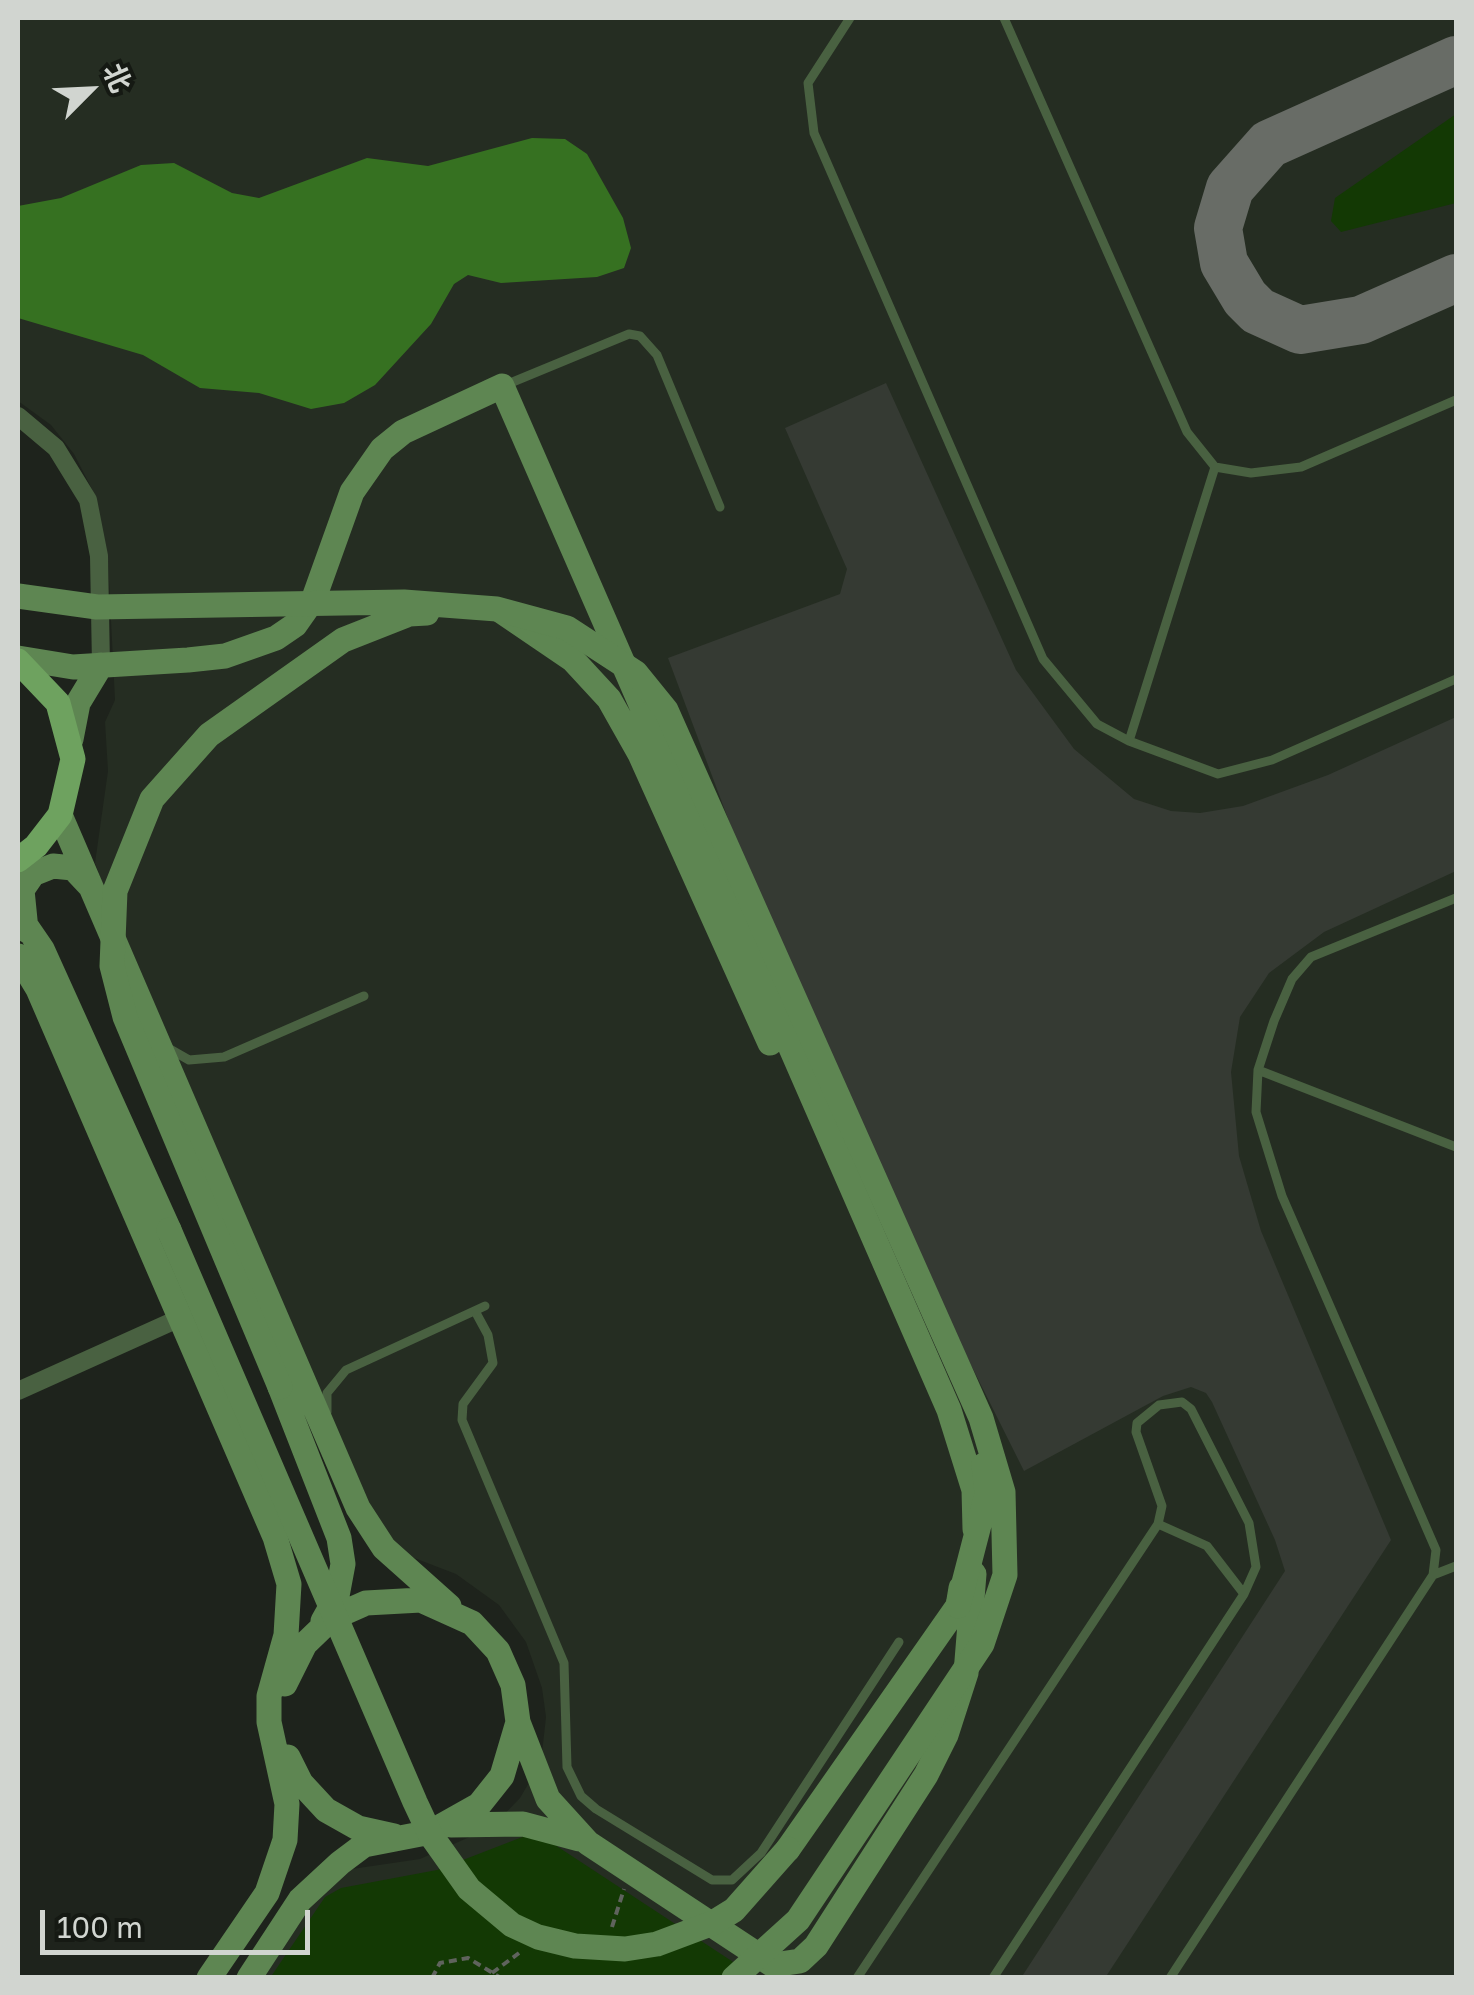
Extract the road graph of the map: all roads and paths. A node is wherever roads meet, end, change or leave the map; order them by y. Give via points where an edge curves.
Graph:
1 (850, 18) edge
2 (1004, 18) edge
3 (502, 386) junction
4 (1456, 400) edge
5 (18, 416) edge
6 (1215, 467) junction
7 (720, 506) dead end
8 (18, 596) edge
9 (497, 608) junction
10 (18, 659) edge
11 (101, 665) junction
12 (1456, 679) edge
13 (71, 740) junction
14 (1128, 741) junction
15 (60, 815) junction
16 (18, 860) edge
17 (92, 889) junction
18 (1456, 898) edge
19 (21, 919) edge
20 (18, 956) edge
21 (38, 989) junction
22 (364, 996) dead end
23 (158, 1043) junction
24 (1258, 1070) junction
25 (1456, 1147) edge
26 (180, 1318) junction
27 (18, 1390) edge
28 (981, 1418) junction
29 (327, 1435) junction
30 (1158, 1524) junction
31 (1456, 1566) edge
32 (1433, 1575) junction
33 (1244, 1594) junction
34 (958, 1606) junction
35 (456, 1613) junction
36 (899, 1642) dead end
37 (305, 1644) junction
38 (288, 1676) junction
39 (269, 1722) junction
40 (518, 1722) junction
41 (292, 1767) junction
42 (448, 1825) junction
43 (394, 1836) junction
44 (588, 1842) junction
45 (782, 1971) edge
46 (209, 1978) edge
47 (248, 1978) edge
48 (432, 1978) edge
49 (501, 1978) edge
50 (734, 1978) edge
51 (857, 1978) edge
52 (993, 1978) edge
53 (1170, 1978) edge

1 - 14 lane via 808,83 814,133 1043,659 1097,724
2 - 6 lane via 1187,432
3 - 7 lane via 629,334 640,336 657,355
3 - 11 main road via 403,432 382,449 352,492 314,598 276,638 225,656
3 - 45 main road via 949,1410 974,1490 966,1673 946,1735 816,1946
4 - 6 lane via 1301,468 1251,473
5 - 11 street via 56,448 88,500 100,556
6 - 14 lane
8 - 9 main road, bridge via 97,607 404,602
9 - 28 main road, bridge via 568,628 636,673 666,710
9 - 34 main road, bridge via 573,660 609,699 640,754 922,1378 962,1496 967,1547
9 - 37 main road, bridge via 409,614 343,640 209,735 152,798 115,891 112,966 125,1018 333,1522 343,1564 337,1596
10 - 11 main road
10 - 13 main road via 47,687
11 - 13 main road via 78,703
12 - 14 lane via 1272,760 1218,774
13 - 15 main road via 72,778
15 - 16 main road
15 - 17 main road
17 - 19 main road via 73,868 32,874 22,890
17 - 23 main road
18 - 24 lane via 1311,957 1292,978
19 - 21 main road
19 - 34 main road, bridge via 42,948 430,1834 468,1889 512,1925 575,1946 625,1949 687,1934 734,1910 788,1850
20 - 21 main road
21 - 26 main road
22 - 23 lane via 224,1057 189,1060
23 - 29 main road
24 - 25 lane
24 - 32 lane via 1256,1112 1282,1196 1426,1524 1436,1550
26 - 27 street
26 - 39 main road via 290,1584
28 - 34 main road, bridge via 987,1494
28 - 50 main road, bridge via 1003,1492 1005,1575 982,1644 798,1920
29 - 35 main road via 358,1508 384,1548
29 - 36 lane via 327,1394 346,1370 480,1309 493,1363 463,1404 462,1420 562,1659 568,1768 581,1796 596,1809 712,1880 732,1880 761,1853
30 - 33 lane via 1207,1546
30 - 33 lane via 1162,1506 1137,1423 1159,1404 1182,1402 1248,1524 1256,1567
30 - 51 lane
31 - 32 lane
32 - 53 lane
33 - 52 lane
35 - 37 main road via 421,1600 384,1599 332,1618
35 - 40 main road via 486,1636 507,1667
37 - 38 main road
38 - 39 main road
38 - 41 main road via 282,1731
39 - 41 main road
39 - 46 main road via 287,1804 285,1840 267,1892
40 - 42 main road via 502,1776 479,1805
40 - 44 main road via 548,1799
41 - 43 main road via 326,1810 358,1828
42 - 43 main road
42 - 44 main road via 523,1824
43 - 47 main road via 364,1846 318,1880
44 - 45 main road
48 - 49 path via 440,1963 468,1958

